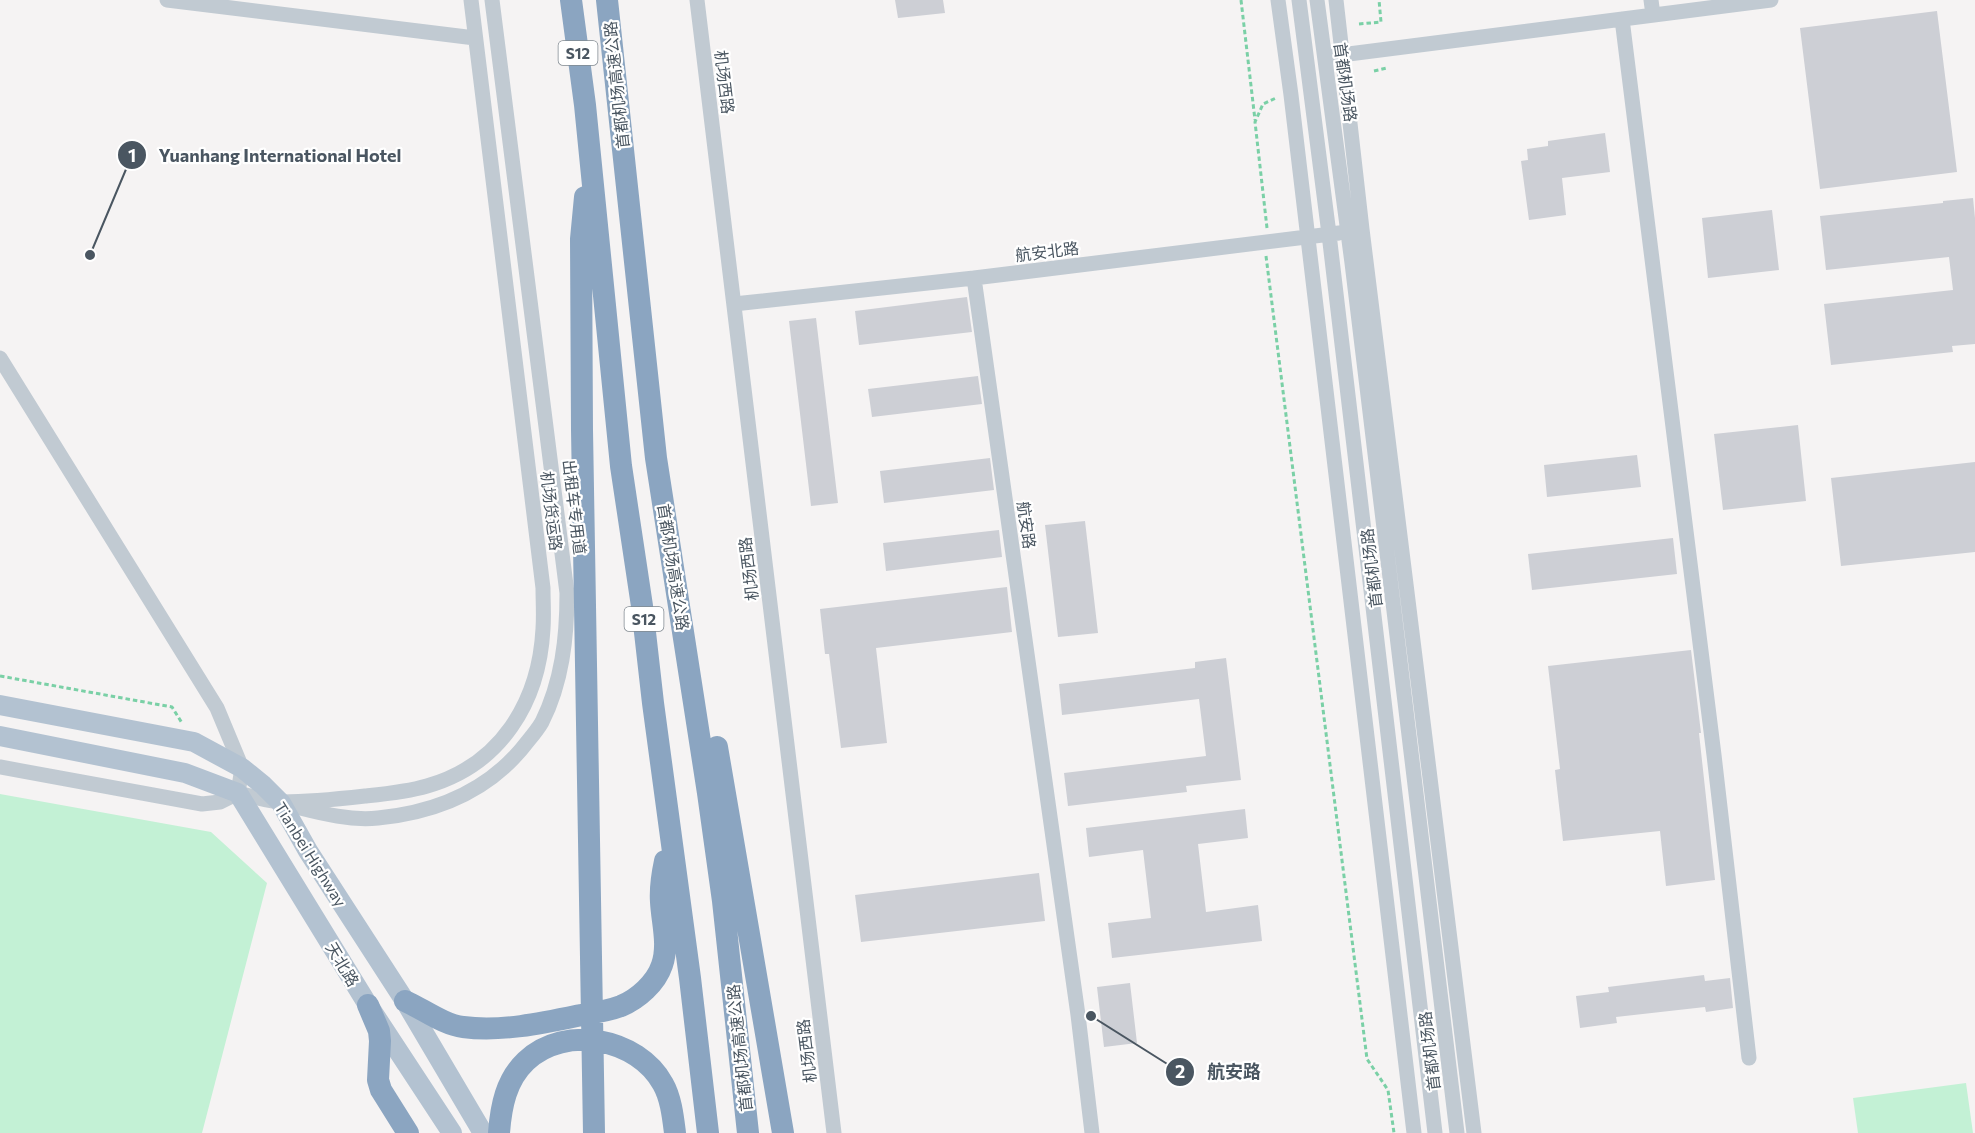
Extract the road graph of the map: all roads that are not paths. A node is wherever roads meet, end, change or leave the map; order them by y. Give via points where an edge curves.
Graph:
1 (167, 0) edge
2 (471, 0) edge
3 (492, 0) edge
4 (571, 0) edge
5 (607, 0) edge
6 (697, 0) edge
7 (1278, 0) edge
8 (1299, 0) edge
9 (1317, 0) edge
10 (1336, 0) edge
11 (1770, 0) edge
12 (1652, 8) edge
13 (1622, 19) junction
14 (475, 38) junction
15 (1342, 55) junction
16 (1324, 57) junction
17 (1306, 60) junction
18 (1286, 63) junction
19 (585, 105) junction
20 (1355, 231) junction
21 (1329, 234) junction
22 (1307, 238) junction
23 (974, 278) junction
24 (734, 304) junction
25 (0, 358) edge
26 (656, 458) junction
27 (0, 705) edge
28 (0, 736) edge
29 (0, 767) edge
30 (242, 768) junction
31 (238, 794) junction
32 (281, 802) junction
33 (668, 818) junction
34 (405, 1001) junction
35 (368, 1005) junction
36 (1749, 1058) dead end
37 (408, 1133) edge
38 (452, 1133) edge
39 (483, 1133) edge
40 (499, 1133) edge
41 (594, 1133) edge
42 (675, 1133) edge
43 (708, 1133) edge
44 (748, 1133) edge
45 (783, 1133) edge
46 (834, 1133) edge
47 (1092, 1133) edge
48 (1414, 1133) edge
49 (1435, 1133) edge
50 (1456, 1133) edge
51 (1474, 1133) edge

1 - 14 street
2 - 14 street, 机场货运路
3 - 32 street, 出租车专用道 via 567,593 565,647 556,687 541,724 505,769 477,789 443,804 377,818 327,815
4 - 19 highway, 首都机场高速公路 / S12
5 - 26 highway, 首都机场高速公路 / S12
6 - 24 street, 机场西路
7 - 18 street, 首都机场路
8 - 17 street, 首都机场路
9 - 16 street, 首都机场路
10 - 15 street, 首都机场路
11 - 12 street
12 - 13 street
13 - 15 street
13 - 36 street
14 - 32 street, 机场货运路 via 543,588 544,628 533,686 501,741 460,773 428,786 389,793
15 - 16 street
15 - 20 street, 首都机场路
16 - 17 street
16 - 20 street, 首都机场路
17 - 18 street
17 - 21 street, 首都机场路
18 - 22 street, 首都机场路
19 - 33 highway, 首都机场高速公路 / S12 via 616,420
19 - 41 highway via 586,175 581,239
20 - 21 street, 航安北路
20 - 50 street, 首都机场路
20 - 51 street, 首都机场路
21 - 22 street, 航安北路
21 - 49 street, 首都机场路
22 - 23 street, 航安北路
22 - 48 street, 首都机场路
23 - 24 street, 航安北路
23 - 47 street, 航安路
24 - 46 street, 机场西路
25 - 30 street via 217,708
26 - 44 highway, 首都机场高速公路 / S12 via 723,901
26 - 45 highway via 688,577
27 - 30 main road, Tianbei Highway via 194,742
28 - 31 main road via 185,773
29 - 31 street via 202,804
30 - 31 street
30 - 32 main road, Tianbei Highway
31 - 32 street, 机场货运路
31 - 35 main road, 天北路
32 - 34 main road, Tianbei Highway via 313,860
33 - 34 highway via 661,890 664,958 655,980 632,1000 606,1010 541,1023 486,1028 453,1025
33 - 43 highway, 首都机场高速公路 / S12
34 - 39 main road, Tianbei Highway
35 - 37 highway via 379,1031 381,1090
35 - 38 main road, 天北路
40 - 42 highway via 507,1091 527,1061 553,1046 579,1041 608,1042 647,1062 664,1085

